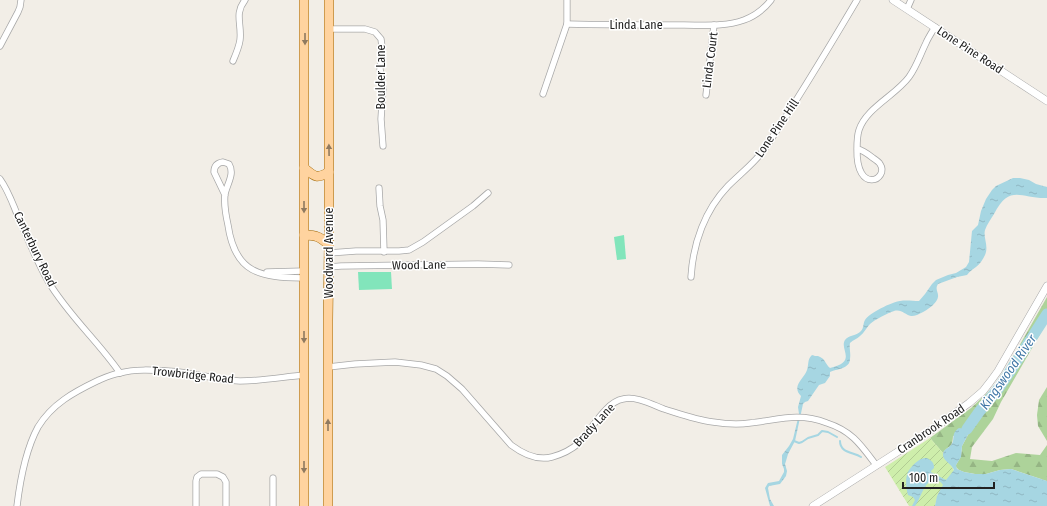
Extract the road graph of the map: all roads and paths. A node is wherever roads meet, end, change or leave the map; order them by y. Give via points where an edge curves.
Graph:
1 (21, 0) edge
2 (245, 0) edge
3 (304, 0) edge
4 (329, 0) edge
5 (567, 0) edge
6 (771, 0) edge
7 (857, 0) edge
8 (894, 0) edge
9 (911, 0) edge
10 (907, 9) junction
11 (567, 24) junction
12 (714, 25) junction
13 (935, 27) junction
14 (329, 30) junction
15 (0, 46) edge
16 (233, 61) dead end
17 (543, 94) dead end
18 (706, 95) dead end
19 (1047, 101) edge
20 (383, 146) dead end
21 (857, 149) junction
22 (304, 168) junction
23 (329, 172) junction
24 (0, 179) edge
25 (378, 188) dead end
26 (488, 193) dead end
27 (225, 195) junction
28 (304, 235) junction
29 (329, 249) junction
30 (384, 252) junction
31 (509, 265) dead end
32 (329, 267) junction
33 (304, 274) junction
34 (692, 276) dead end
35 (1047, 286) edge
36 (328, 367) junction
37 (120, 373) junction
38 (304, 374) junction
39 (876, 465) junction
40 (274, 478) dead end
41 (17, 506) edge
42 (196, 506) edge
43 (226, 506) edge
44 (273, 506) edge
45 (304, 506) edge
46 (328, 506) edge
47 (813, 506) edge

1 - 15 street
2 - 16 street via 239,12 240,42
3 -> 22 main road, Woodward Avenue
4 - 14 main road, Woodward Avenue
5 - 11 street
6 - 12 street, Linda Lane via 759,12 748,18 734,23
7 - 34 street, Lone Pine Hill via 766,147 714,203 695,246
8 - 10 street, Lone Pine Road
9 - 10 street
10 - 13 street, Lone Pine Road
11 - 12 street, Linda Lane
11 - 17 street
12 - 18 street, Linda Court
13 - 19 street, Lone Pine Road
13 - 21 street via 909,78 872,111 861,125
14 - 20 street, Boulder Lane via 365,29 375,32 381,39
23 -> 14 main road, Woodward Avenue
21 - 21 street via 880,164 882,172 878,178 871,180 862,176 857,163
22 - 23 main road via 313,176 322,177
22 -> 28 main road, Woodward Avenue
23 - 29 main road, Woodward Avenue
24 - 37 street, Canterbury Road via 8,191 49,282
25 - 30 street
26 - 30 street via 416,247
27 - 27 street via 232,169 228,163 223,162 216,165 214,172
27 - 33 street via 231,240 234,250 246,266 260,272
28 - 29 main road via 318,236
28 - 33 main road, Woodward Avenue
29 - 30 street
29 - 32 main road, Woodward Avenue
31 - 32 street, Wood Lane
32 - 36 main road, Woodward Avenue
33 -> 38 main road, Woodward Avenue
35 - 39 street, Cranbrook Road via 998,371 983,391 927,433
36 - 39 street, Brady Lane via 395,362 436,369 462,389 510,445 527,455 543,459 561,455 579,443 605,410 616,401 626,398 696,419 721,423 749,424 785,417 814,419 841,429 859,442
46 -> 36 main road, Woodward Avenue
37 - 38 street, Trowbridge Road via 165,370 240,381
37 - 41 street, Trowbridge Road via 71,394 47,415 36,431 30,448
38 -> 45 main road, Woodward Avenue
39 - 47 street, Cranbrook Road
40 - 44 street
42 - 43 street via 197,476 218,474 223,476 226,482

